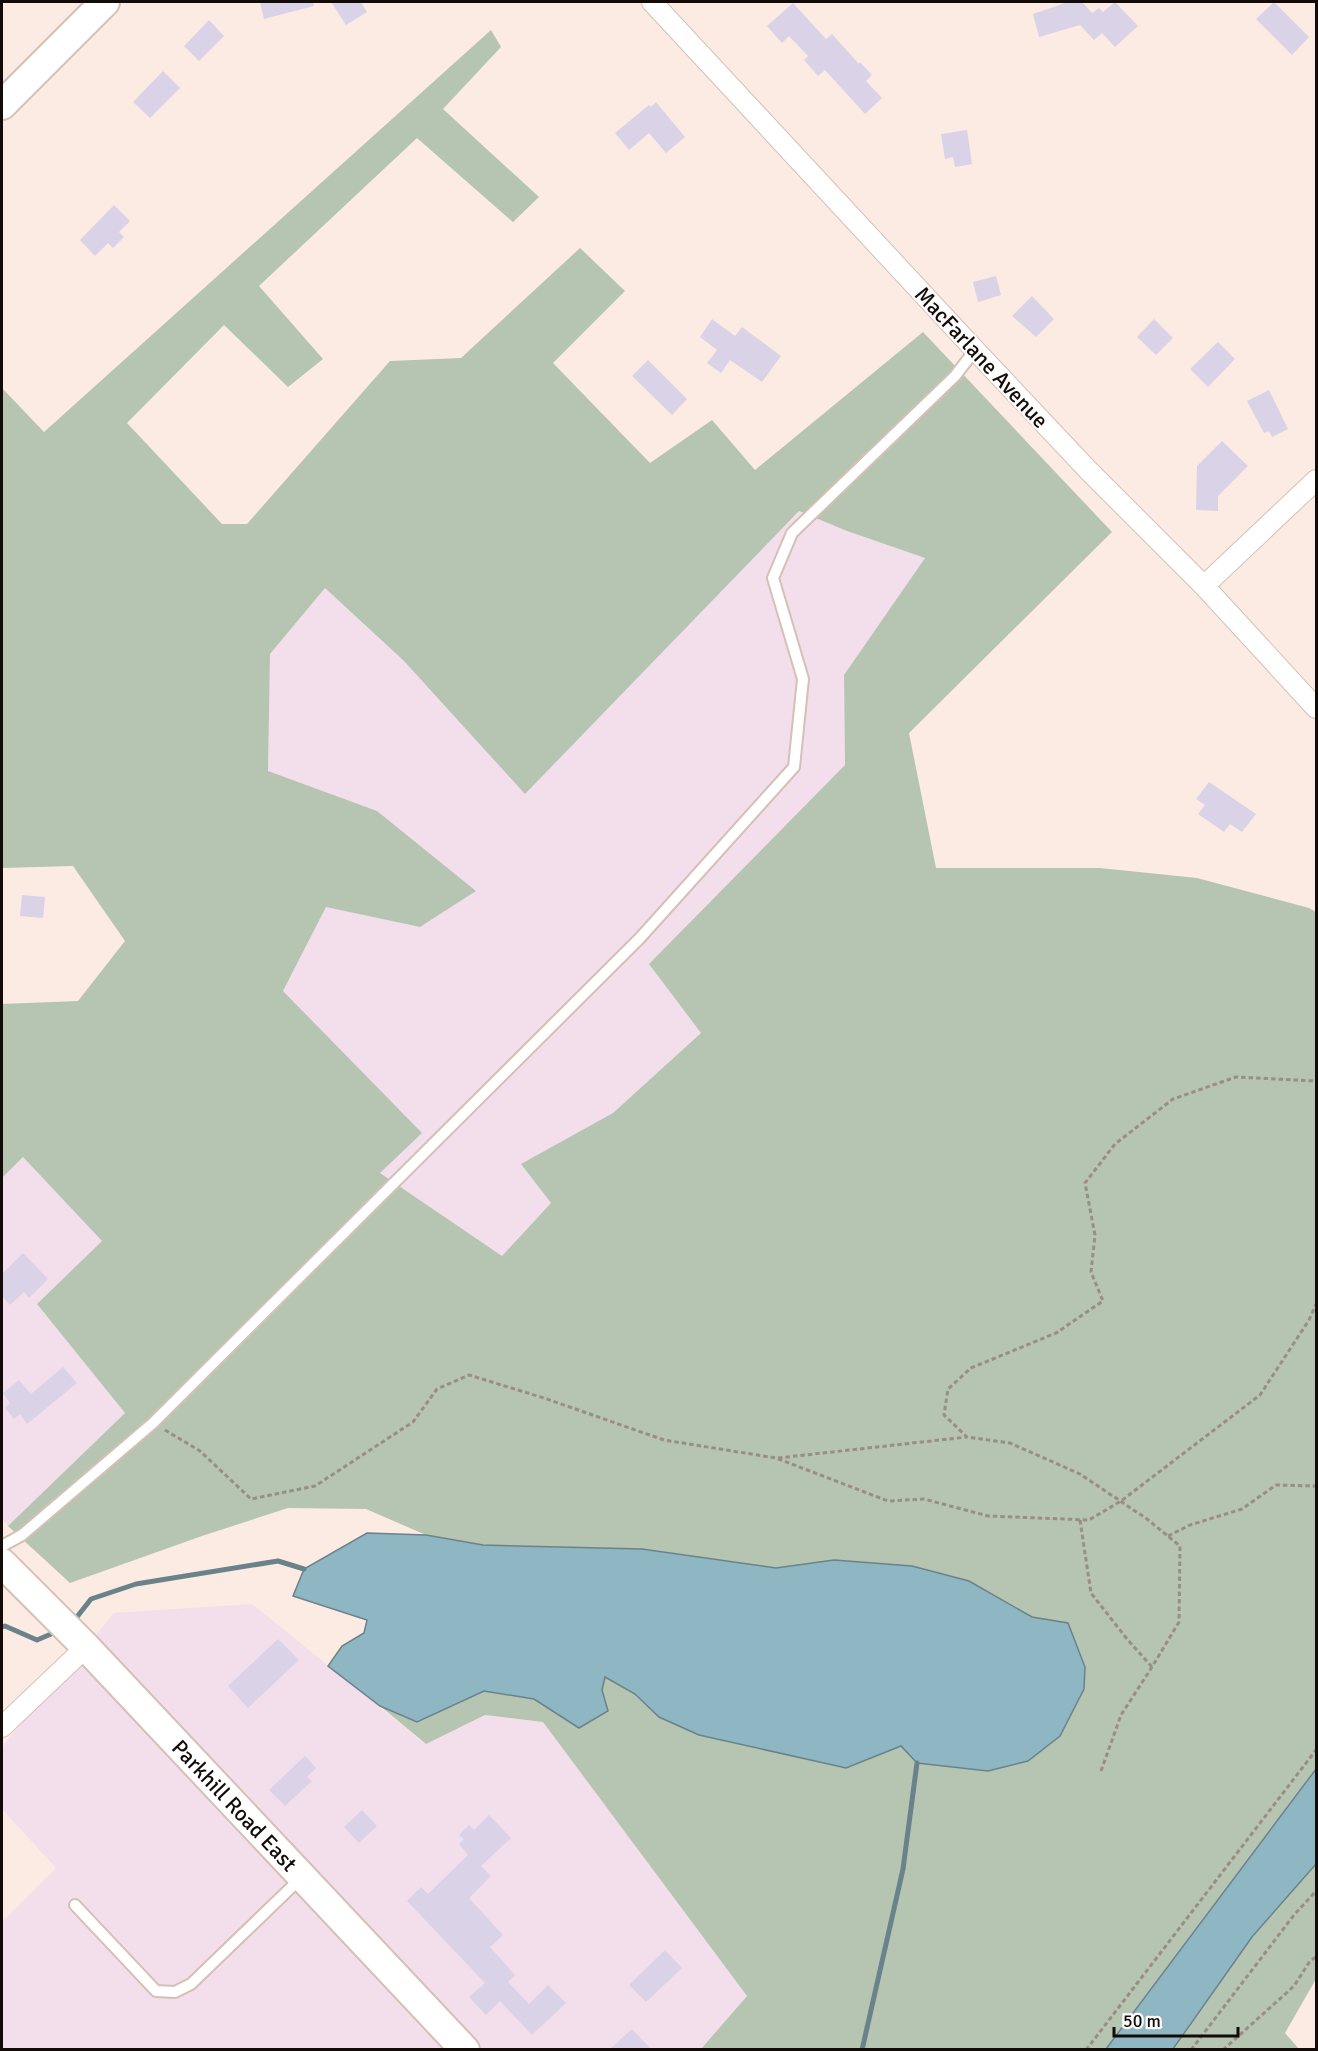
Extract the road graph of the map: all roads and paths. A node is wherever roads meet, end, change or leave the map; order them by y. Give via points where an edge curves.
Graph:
1 (105, 2) edge
2 (652, 2) edge
3 (2, 105) edge
4 (975, 350) junction
5 (1317, 480) edge
6 (1204, 586) junction
7 (1317, 708) edge
8 (1317, 1081) edge
9 (1317, 1304) edge
10 (153, 1423) junction
11 (967, 1437) junction
12 (776, 1458) junction
13 (1317, 1486) edge
14 (1120, 1501) junction
15 (1080, 1520) junction
16 (1168, 1536) junction
17 (2, 1546) edge
18 (2, 1563) edge
19 (86, 1647) junction
20 (1152, 1667) junction
21 (2, 1727) edge
22 (1317, 1750) edge
23 (1101, 1771) dead end
24 (303, 1876) junction
25 (1317, 1891) edge
26 (75, 1905) dead end
27 (1317, 1957) edge
28 (465, 2049) edge
29 (1086, 2049) edge
30 (1191, 2049) edge
31 (1223, 2049) edge

1 - 3 main road
2 - 4 street, MacFarlane Avenue
4 - 6 street, MacFarlane Avenue
4 - 10 lane via 955,376 792,532 773,578 803,679 794,767 640,938
5 - 6 street
6 - 7 street, MacFarlane Avenue
8 - 11 path via 1236,1077 1173,1099 1115,1144 1085,1183 1095,1235 1091,1272 1103,1301 1056,1333 971,1368 948,1389 944,1415
9 - 14 path via 1260,1395
10 - 12 path via 200,1451 251,1499 315,1486 413,1422 437,1389 468,1375 664,1440
10 - 17 lane via 22,1535
11 - 12 path
11 - 14 path via 1010,1443 1080,1474
12 - 15 path via 888,1501 924,1499 988,1516
13 - 16 path via 1276,1485 1242,1509 1190,1524
14 - 15 path via 1089,1520
14 - 16 path
15 - 20 path via 1090,1593
16 - 20 path via 1180,1546 1179,1622
18 - 19 main road, Parkhill Road East
19 - 21 street
19 - 24 main road, Parkhill Road East
20 - 23 path via 1121,1715
22 - 29 path
24 - 26 lane via 190,1984 175,1992 156,1991
24 - 28 main road, Parkhill Road East
25 - 30 path via 1294,1915
27 - 31 path via 1294,1986

